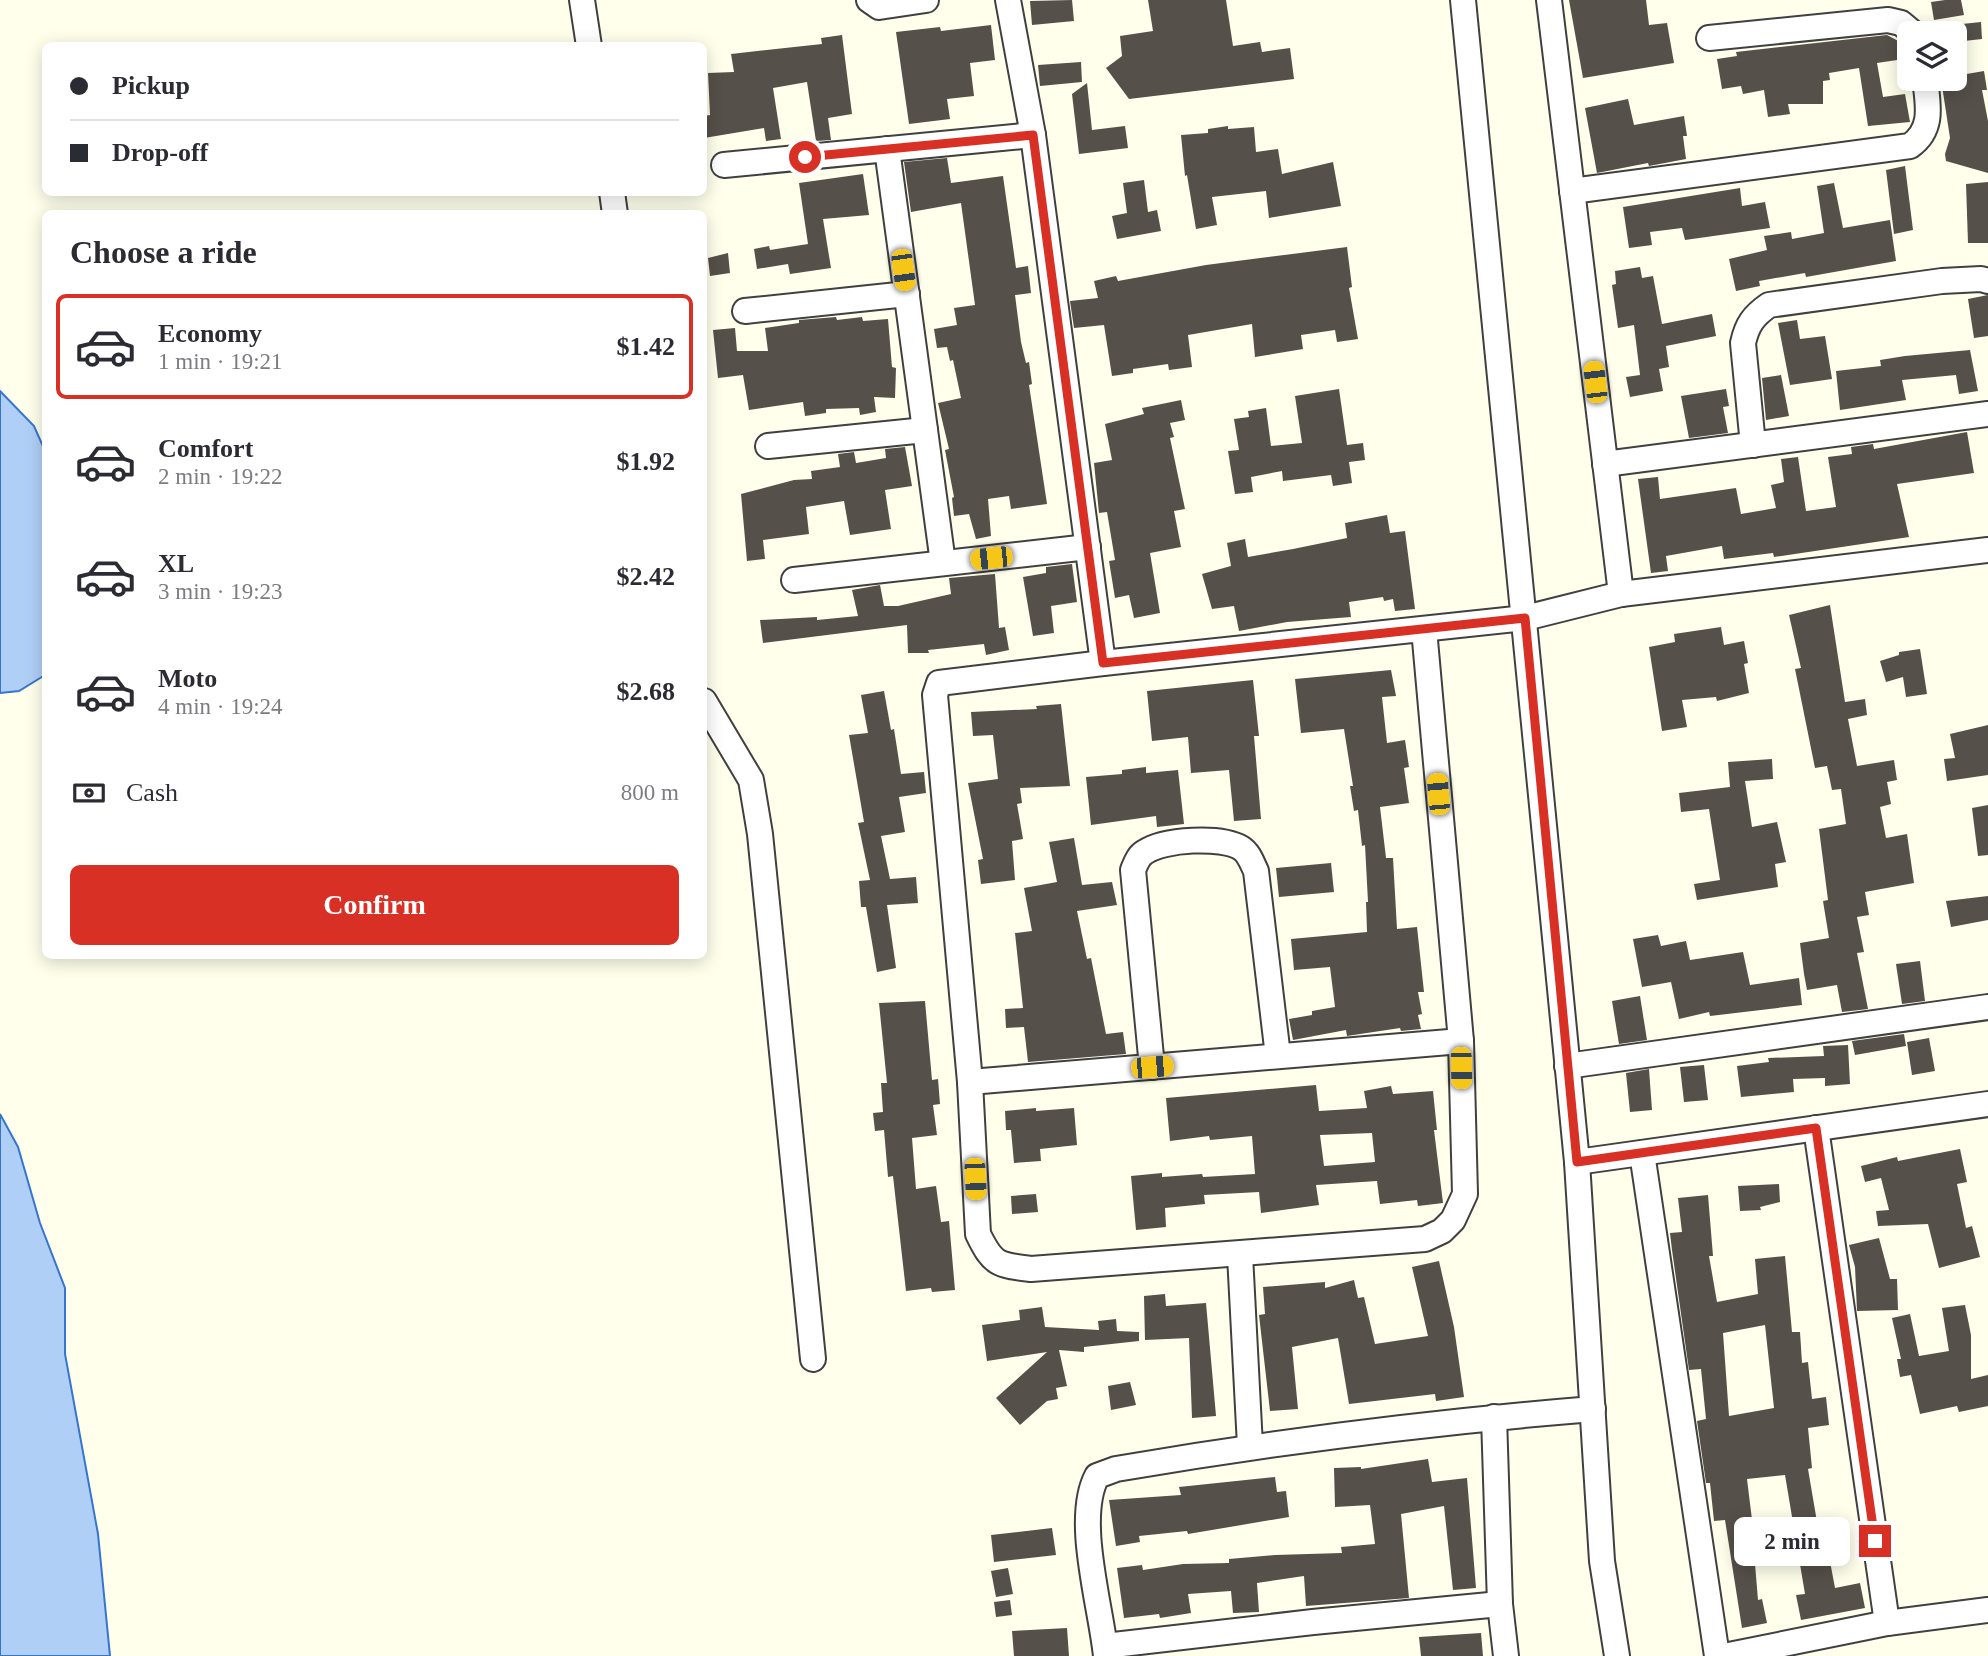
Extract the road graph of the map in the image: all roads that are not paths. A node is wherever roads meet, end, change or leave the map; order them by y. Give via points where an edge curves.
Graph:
1 (582, 0) edge
2 (869, 0) edge
3 (926, 0) edge
4 (1008, 0) edge
5 (1463, 0) edge
6 (1549, 0) edge
7 (1897, 22) edge
8 (1709, 38) dead end
9 (588, 42) edge
10 (1926, 91) edge
11 (1033, 135) junction
12 (887, 149) junction
13 (724, 165) dead end
14 (1572, 191) junction
15 (1988, 281) edge
16 (907, 294) junction
17 (745, 311) dead end
18 (1988, 414) edge
19 (925, 430) junction
20 (1753, 445) junction
21 (768, 446) dead end
22 (1605, 464) junction
23 (1088, 547) junction
24 (1988, 550) edge
25 (943, 563) junction
26 (794, 580) dead end
27 (1620, 594) junction
28 (1525, 618) junction
29 (1423, 629) junction
30 (1103, 663) junction
31 (707, 706) edge
32 (1988, 1007) edge
33 (1461, 1041) junction
34 (1278, 1055) junction
35 (1567, 1066) junction
36 (1152, 1067) junction
37 (970, 1082) junction
38 (1988, 1104) edge
39 (1816, 1128) junction
40 (1642, 1153) junction
41 (1577, 1162) junction
42 (1240, 1255) junction
43 (813, 1359) dead end
44 (1593, 1409) junction
45 (1494, 1417) junction
46 (1250, 1446) junction
47 (1500, 1604) junction
48 (1988, 1609) edge
49 (1887, 1623) junction
50 (1106, 1651) edge
51 (1506, 1656) edge
52 (1617, 1656) edge
53 (1717, 1656) edge
54 (1724, 1656) edge

1 - 9 street
2 - 3 street via 879,7
4 - 11 street
5 - 28 street
6 - 14 street
7 - 8 street
10 - 14 street via 1929,120 1925,132 1910,146
11 - 12 street
11 - 23 street
12 - 13 street
12 - 16 street
14 - 22 street
15 - 20 street via 1942,281 1769,305 1753,317 1742,343
16 - 17 street
16 - 19 street
18 - 20 street
19 - 21 street
19 - 25 street
20 - 22 street
22 - 27 street
23 - 25 street
23 - 30 street
24 - 27 street
25 - 26 street
27 - 28 street
28 - 29 street
28 - 35 street
29 - 30 street
29 - 33 street
30 - 37 street via 939,683 934,688
31 - 43 street via 751,780 760,835
32 - 35 street
33 - 34 street
33 - 42 street via 1465,1194 1453,1220 1442,1231 1425,1239
34 - 36 street
34 - 36 street via 1256,871 1242,849 1223,842 1190,841 1147,850 1133,870
35 - 41 street
36 - 37 street
37 - 42 street via 978,1234 999,1265 1031,1269
38 - 39 street
39 - 40 street
39 - 49 street
40 - 41 street
40 - 53 street
41 - 44 street
42 - 46 street
44 - 45 street
44 - 52 street via 1602,1561
45 - 46 street
45 - 47 street
46 - 50 street via 1097,1476 1086,1517
47 - 50 street via 1313,1622
47 - 51 street
48 - 49 street
49 - 54 street

